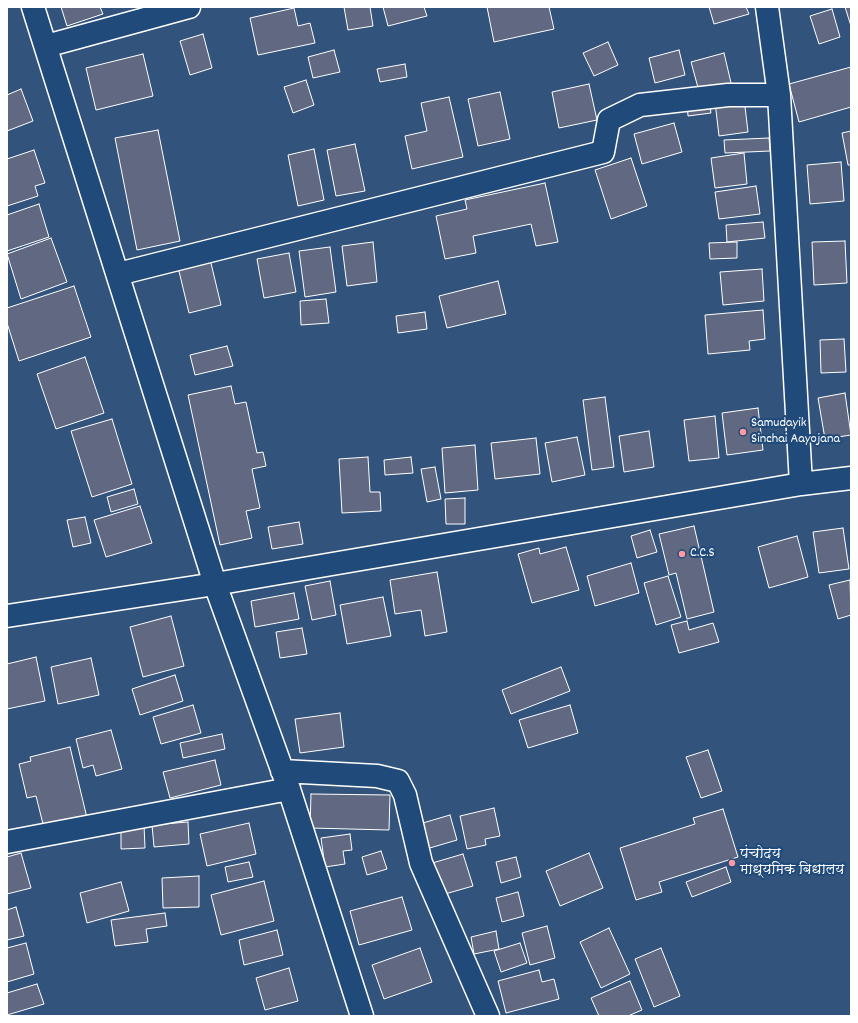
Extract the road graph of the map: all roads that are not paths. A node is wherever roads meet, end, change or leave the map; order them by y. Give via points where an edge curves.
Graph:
1 (33, 7) edge
2 (189, 7) edge
3 (767, 7) edge
4 (46, 46) junction
5 (779, 95) junction
6 (118, 274) junction
7 (851, 478) edge
8 (801, 484) junction
9 (215, 584) junction
10 (7, 616) edge
11 (286, 780) junction
12 (7, 842) edge
13 (362, 1016) edge
14 (488, 1016) edge

1 - 4 street
2 - 4 street
3 - 5 street
4 - 6 street
5 - 6 street via 728,95 640,105 609,120 603,152
5 - 8 street
6 - 9 street
7 - 8 street
8 - 9 street
9 - 10 street
9 - 11 street
11 - 12 street
11 - 13 street
11 - 14 street via 377,776 398,781 405,795 421,863

